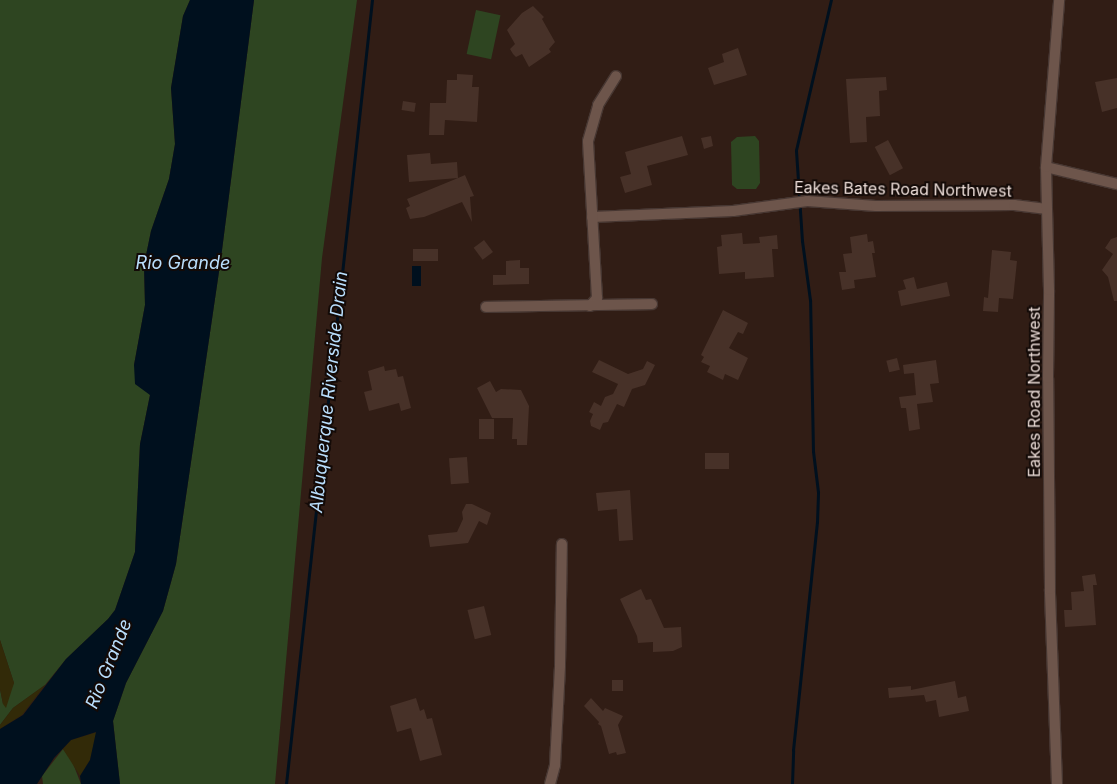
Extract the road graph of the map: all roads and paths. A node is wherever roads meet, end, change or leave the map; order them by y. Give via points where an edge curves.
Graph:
1 (1059, 0) edge
2 (616, 76) dead end
3 (1046, 166) junction
4 (1117, 184) edge
5 (1047, 209) junction
6 (592, 217) junction
7 (652, 304) dead end
8 (590, 306) junction
9 (486, 307) dead end
10 (562, 544) dead end
11 (550, 784) edge
12 (1057, 784) edge

1 - 3 street, Eakes Road Northwest
2 - 6 street via 598,105 588,141
3 - 4 street
3 - 5 street, Eakes Road Northwest
5 - 6 street, Eakes Bates Road Northwest via 1014,205 876,206 807,200 733,211
5 - 12 street, Eakes Road Northwest via 1050,589
6 - 8 street via 597,298
7 - 8 street
8 - 9 street
10 - 11 street via 555,765

